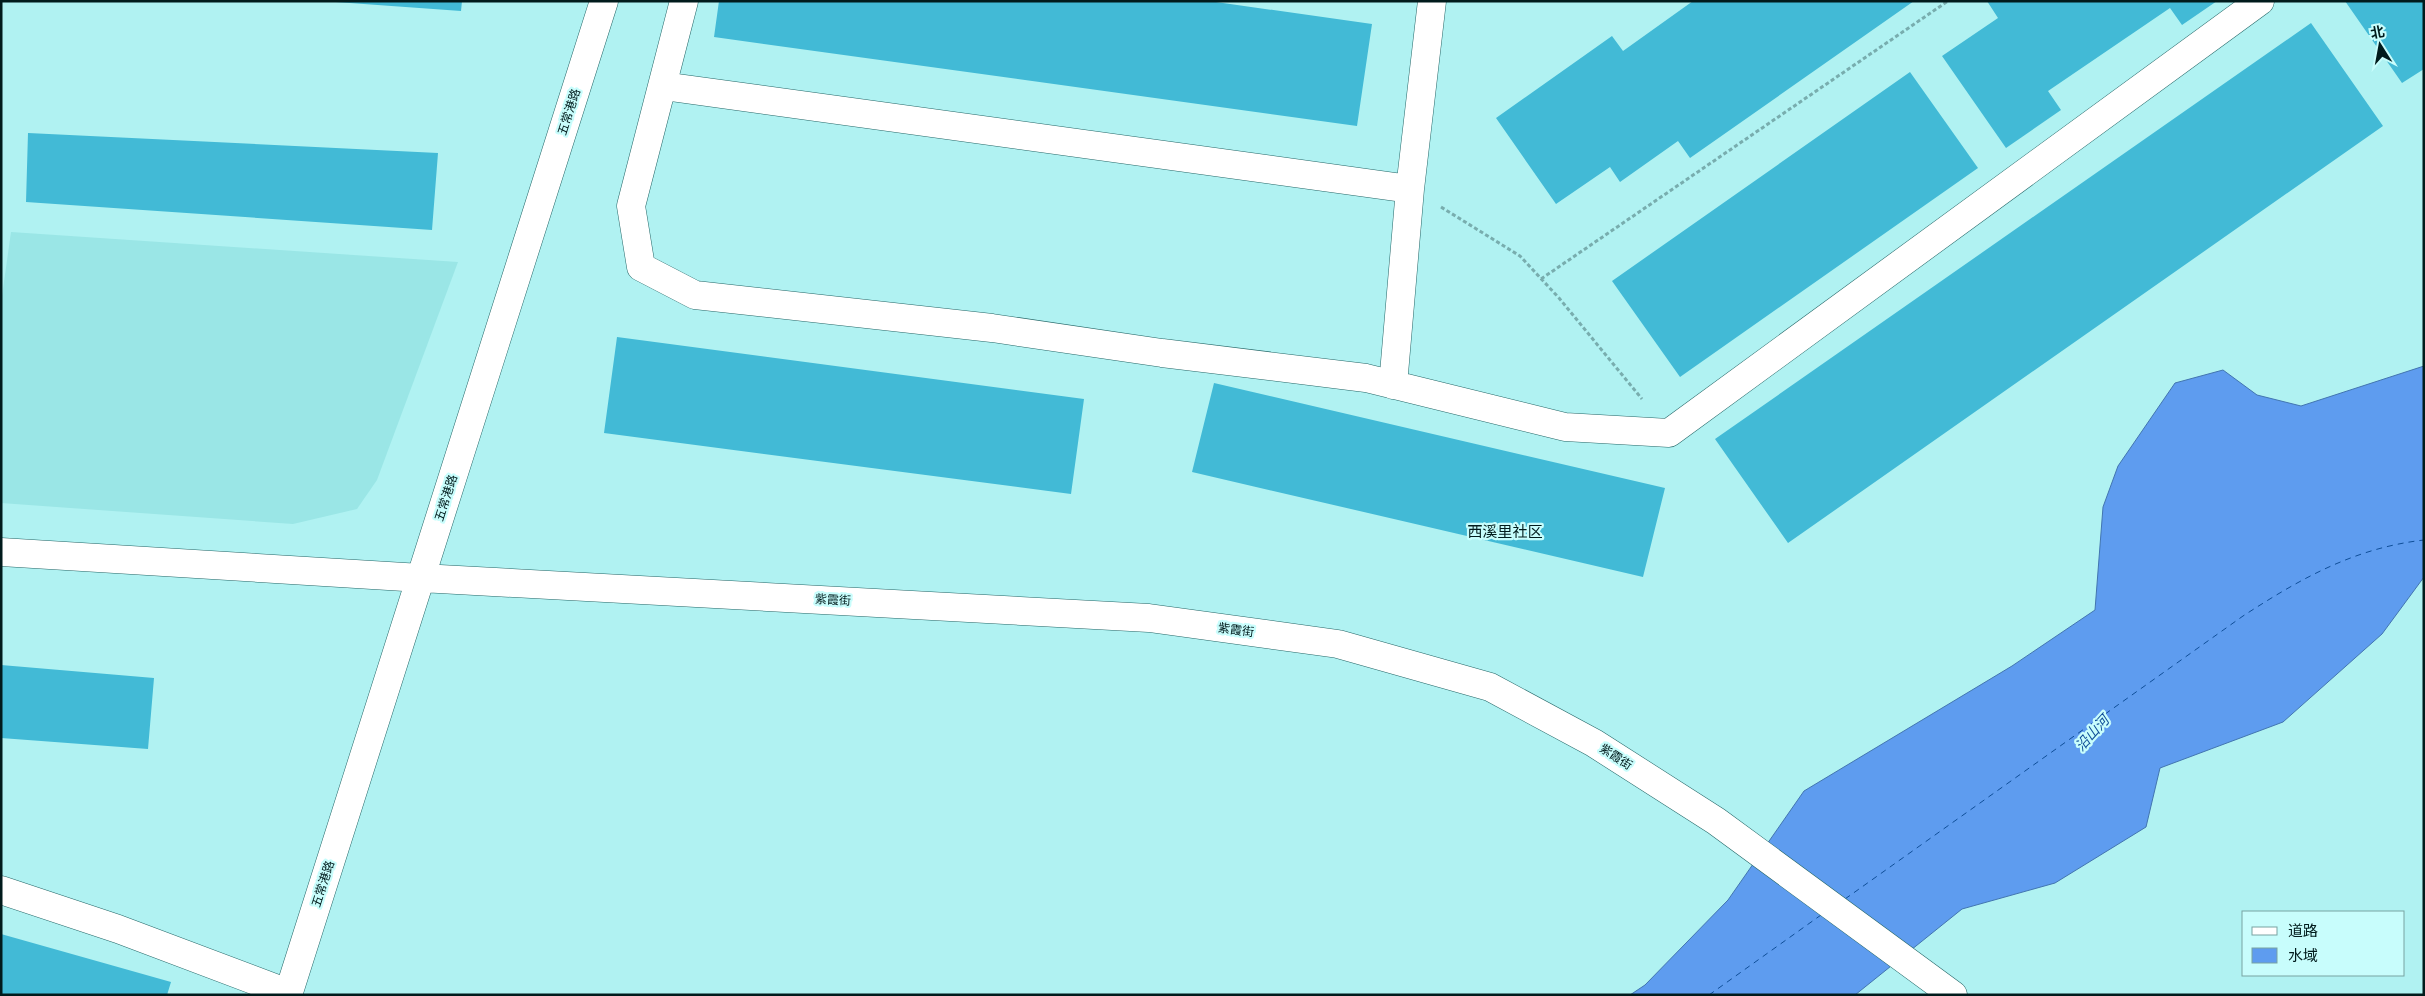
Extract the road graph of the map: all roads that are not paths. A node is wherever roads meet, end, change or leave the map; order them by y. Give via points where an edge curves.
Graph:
1 (604, 1) edge
2 (684, 1) edge
3 (1432, 1) edge
4 (2260, 1) edge
5 (663, 86) junction
6 (1410, 189) junction
7 (1393, 385) junction
8 (1, 552) edge
9 (421, 578) junction
10 (1, 890) edge
11 (288, 994) edge
12 (1953, 995) edge

1 - 9 street, 五常港路
2 - 5 street
3 - 6 street
4 - 7 street via 1669,433 1565,427
5 - 6 street
5 - 7 street via 632,206 641,267 695,295 992,328 1366,378
6 - 7 street
8 - 9 street, 紫霞街
9 - 11 street, 五常港路
9 - 12 street, 紫霞街 via 1149,618 1338,644 1490,687 1594,743 1716,821
10 - 11 street via 118,928

